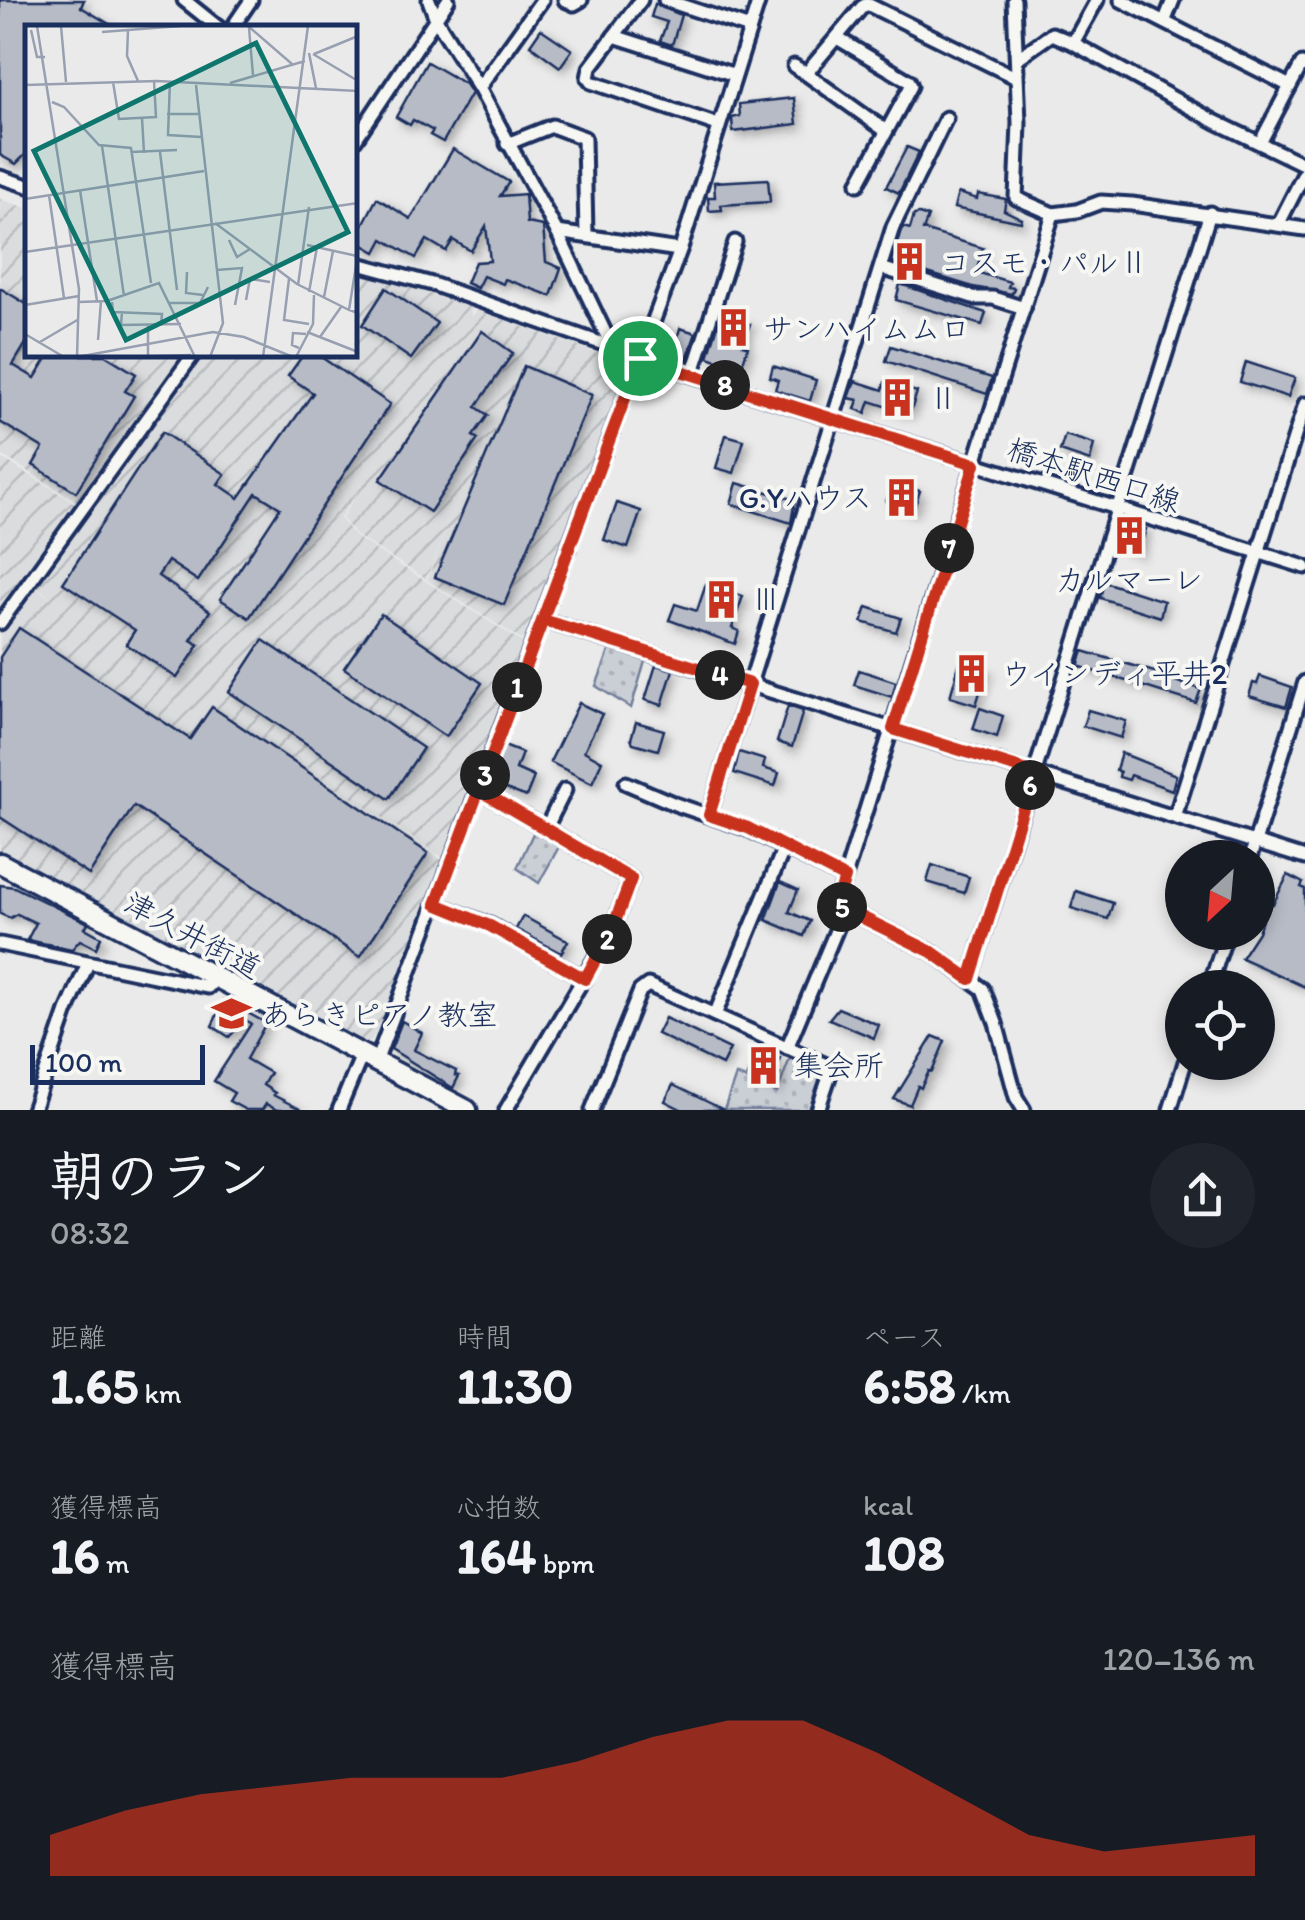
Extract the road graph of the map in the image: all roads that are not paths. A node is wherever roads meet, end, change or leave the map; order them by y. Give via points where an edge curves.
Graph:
1 (184, 0) edge
2 (251, 0) edge
3 (428, 0) edge
4 (448, 0) edge
5 (542, 0) edge
6 (565, 0) edge
7 (581, 0) edge
8 (641, 0) edge
9 (666, 0) edge
10 (1014, 0) edge
11 (1098, 0) edge
12 (1121, 0) edge
13 (1173, 0) edge
14 (758, 1) edge
15 (436, 19) junction
16 (1165, 20) junction
17 (214, 25) edge
18 (234, 25) edge
19 (750, 28) junction
20 (614, 36) junction
21 (837, 38) junction
22 (1073, 44) junction
23 (1018, 58) junction
24 (1302, 64) dead end
25 (735, 75) junction
26 (1015, 77) junction
27 (1290, 86) junction
28 (479, 88) junction
29 (946, 118) dead end
30 (718, 124) junction
31 (886, 132) junction
32 (358, 136) edge
33 (1260, 142) junction
34 (507, 144) junction
35 (1305, 168) edge
36 (0, 177) edge
37 (858, 184) dead end
38 (25, 185) edge
39 (1210, 213) junction
40 (1054, 214) junction
41 (1280, 223) junction
42 (1305, 228) edge
43 (557, 232) junction
44 (586, 235) junction
45 (735, 242) dead end
46 (680, 250) junction
47 (358, 264) edge
48 (881, 268) junction
49 (1024, 308) junction
50 (612, 349) junction
51 (191, 358) edge
52 (640, 358) junction
53 (692, 375) junction
54 (1305, 404) edge
55 (833, 418) junction
56 (975, 464) junction
57 (1118, 508) junction
58 (1258, 553) junction
59 (1305, 568) edge
60 (543, 620) junction
61 (0, 623) edge
62 (1305, 682) edge
63 (750, 684) junction
64 (893, 729) junction
65 (1034, 773) junction
66 (626, 783) dead end
67 (479, 790) junction
68 (565, 790) dead end
69 (709, 815) junction
70 (1175, 817) junction
71 (546, 828) junction
72 (1249, 840) edge
73 (1256, 840) edge
74 (784, 848) junction
75 (1275, 848) edge
76 (1305, 858) edge
77 (0, 863) edge
78 (845, 878) junction
79 (436, 904) junction
80 (845, 909) junction
81 (0, 944) edge
82 (88, 963) junction
83 (217, 978) junction
84 (585, 979) junction
85 (970, 979) junction
86 (716, 1015) junction
87 (787, 1048) junction
88 (369, 1058) junction
89 (1180, 1080) edge
90 (33, 1110) edge
91 (339, 1110) edge
92 (467, 1110) edge
93 (506, 1110) edge
94 (592, 1110) edge
95 (818, 1110) edge
96 (1024, 1110) edge
97 (1170, 1110) edge

1 - 17 street
2 - 18 street
3 - 15 street
4 - 15 street
5 - 28 street
6 - 7 street
8 - 20 street
9 - 19 street
10 - 23 street
11 - 22 street
12 - 16 street
13 - 16 street
14 - 19 street
15 - 28 street
15 - 32 street
16 - 27 street
19 - 25 street
20 - 25 street
20 - 30 street via 590,68 591,82
21 - 26 street via 867,4
21 - 31 street via 910,84
21 - 31 street via 800,69
22 - 23 street via 1052,34
22 - 33 street
23 - 26 street
24 - 27 street
25 - 30 street
26 - 40 street via 1016,198
27 - 33 street
28 - 34 street
29 - 48 street via 898,213
30 - 46 street
31 - 37 street
33 - 35 street
34 - 43 street
34 - 44 street via 552,126 584,138
35 - 41 street
36 - 38 street
39 - 40 street via 1101,202
39 - 41 street
39 - 57 street
40 - 49 street
41 - 42 street
43 - 44 street
43 - 50 street
44 - 46 street
45 - 53 street
46 - 52 street
47 - 50 street, 橋本駅西口線
48 - 49 street
48 - 55 street
49 - 56 street
50 - 52 street, 橋本駅西口線
51 - 61 street
52 - 53 street, 橋本駅西口線
52 - 60 street
53 - 55 street, 橋本駅西口線
54 - 58 street
55 - 56 street, 橋本駅西口線
55 - 63 street
56 - 57 street, 橋本駅西口線
56 - 64 street
57 - 58 street, 橋本駅西口線
57 - 65 street
58 - 59 street, 橋本駅西口線
58 - 70 street
60 - 63 street
60 - 67 street
62 - 73 street
63 - 64 street
63 - 69 street
64 - 65 street
64 - 78 street
65 - 70 street
65 - 85 street
66 - 69 street
67 - 71 street
67 - 79 street
68 - 71 street
69 - 74 street
70 - 72 street
71 - 84 street via 631,879
74 - 78 street
74 - 86 street
75 - 76 street
77 - 83 highway, 津久井街道
78 - 80 street via 838,899
79 - 84 street
79 - 88 street
80 - 85 street
80 - 87 street
81 - 82 street
82 - 83 street via 208,987
82 - 90 street
83 - 88 highway, 津久井街道
84 - 93 street
85 - 96 street via 982,989 996,1022
86 - 87 street
86 - 94 street via 643,987
87 - 95 street via 828,1068
88 - 91 street
88 - 92 highway, 津久井街道
89 - 97 street

